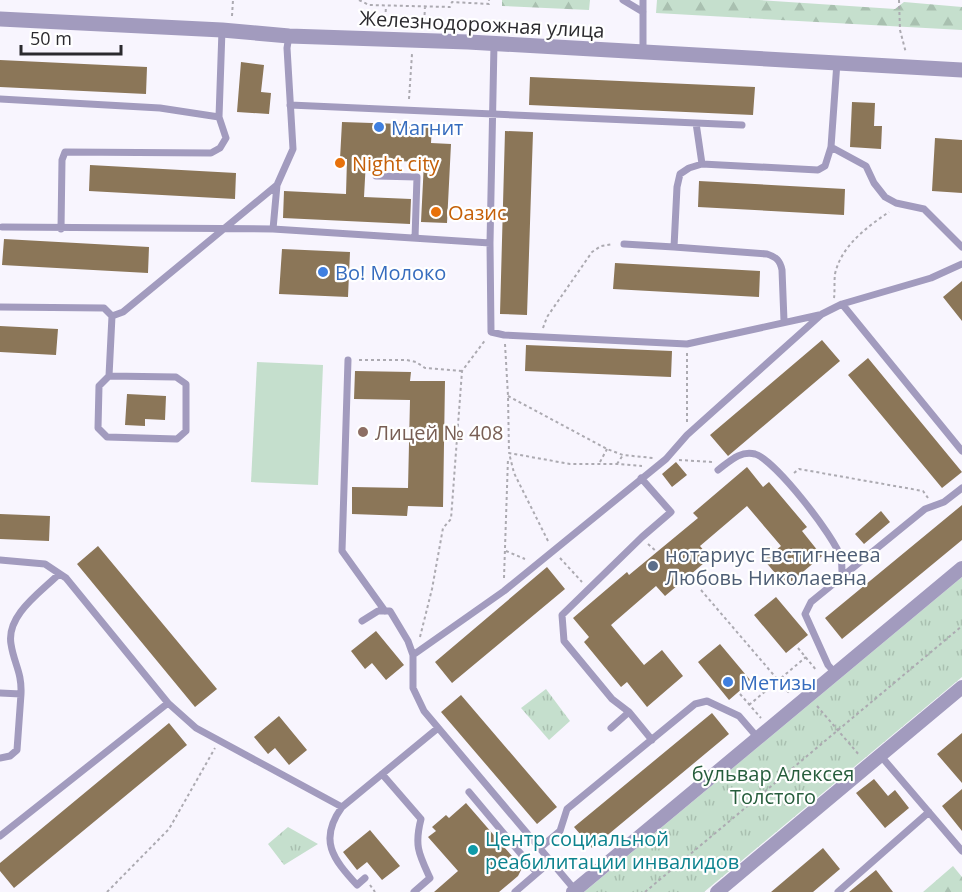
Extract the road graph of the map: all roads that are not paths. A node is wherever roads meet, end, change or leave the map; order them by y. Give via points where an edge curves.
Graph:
1 (622, 0) edge
2 (643, 0) edge
3 (643, 12) junction
4 (0, 19) edge
5 (222, 30) junction
6 (289, 36) junction
7 (494, 44) junction
8 (643, 53) junction
9 (837, 62) junction
10 (962, 70) edge
11 (0, 99) edge
12 (291, 105) junction
13 (493, 114) junction
14 (219, 117) junction
15 (696, 123) junction
16 (742, 125) dead end
17 (831, 147) junction
18 (702, 164) junction
19 (375, 176) dead end
20 (277, 185) junction
21 (2, 227) dead end
22 (61, 229) junction
23 (222, 229) junction
24 (273, 229) junction
25 (415, 238) junction
26 (490, 243) junction
27 (624, 244) road end
28 (674, 247) junction
29 (962, 248) edge
30 (962, 264) edge
31 (838, 305) junction
32 (0, 307) edge
33 (822, 314) junction
34 (112, 316) junction
35 (784, 321) junction
36 (348, 360) road end
37 (109, 376) junction
38 (962, 451) edge
39 (718, 470) dead end
40 (641, 478) junction
41 (962, 488) edge
42 (0, 560) edge
43 (962, 568) edge
44 (59, 573) junction
45 (842, 576) junction
46 (385, 611) junction
47 (362, 621) dead end
48 (414, 654) junction
49 (836, 674) junction
50 (962, 687) edge
51 (0, 693) edge
52 (21, 694) junction
53 (168, 703) junction
54 (629, 712) junction
55 (438, 728) junction
56 (611, 728) dead end
57 (758, 738) junction
58 (652, 740) junction
59 (880, 755) junction
60 (0, 758) edge
61 (382, 774) junction
62 (469, 792) dead end
63 (342, 807) junction
64 (929, 812) junction
65 (0, 836) edge
66 (540, 848) junction
67 (962, 851) edge
68 (551, 861) junction
69 (537, 873) junction
70 (364, 878) dead end
71 (574, 891) edge
72 (414, 892) edge
73 (515, 892) edge
74 (717, 892) edge
75 (838, 892) edge

1 - 3 lane
2 - 3 lane
3 - 8 lane
4 - 5 street, Железнодорожная улица
5 - 6 street, Железнодорожная улица
5 - 14 lane
6 - 7 street, Железнодорожная улица
6 - 12 lane
7 - 8 street, Железнодорожная улица
7 - 13 lane
8 - 9 street, Железнодорожная улица
9 - 10 street, Железнодорожная улица
9 - 17 lane
11 - 14 lane via 160,108
12 - 13 lane
12 - 20 lane via 293,149
13 - 15 lane
13 - 26 lane
14 - 22 lane via 226,138 211,153 65,152
15 - 16 lane
15 - 18 lane
17 - 18 lane via 825,166 818,170
17 - 29 lane via 866,166 885,197 924,209
18 - 28 lane via 680,174
19 - 25 lane via 417,177
20 - 23 lane
20 - 24 lane
21 - 22 lane
22 - 23 lane
23 - 24 lane
23 - 34 lane via 123,312
24 - 25 lane
25 - 26 lane
26 - 35 lane via 492,332 687,344
27 - 28 lane
28 - 35 lane via 775,256 782,270
30 - 31 lane via 931,278
31 - 33 lane
31 - 38 lane
32 - 34 lane via 104,308
33 - 35 lane
33 - 40 lane
34 - 37 lane
36 - 46 lane via 342,551
37 - 37 lane via 99,386 98,428 107,437 177,439 186,431 186,384 176,377
39 - 45 lane via 742,453 765,459 836,546
40 - 48 lane via 504,591
40 - 54 lane via 671,512 562,615 564,641 612,699
41 - 45 lane via 944,502 925,509
42 - 44 lane via 45,564
43 - 49 street
44 - 52 lane via 16,616 11,630
44 - 53 lane
45 - 49 lane via 811,602 806,614 828,665
46 - 47 lane
46 - 48 lane via 390,611
48 - 55 lane via 413,688
49 - 57 street
50 - 59 street
51 - 52 lane
52 - 60 lane via 17,750
53 - 63 lane via 196,728
53 - 65 lane
54 - 56 lane
54 - 58 lane
55 - 61 lane
55 - 66 lane
57 - 58 lane via 739,716 707,701 695,704
57 - 71 street
58 - 66 lane via 567,809 560,831
59 - 64 lane
59 - 74 street
61 - 63 lane
61 - 72 lane via 421,819 417,849 430,878
62 - 69 lane
63 - 70 lane via 333,820 330,843 337,863 357,885
64 - 67 lane
64 - 75 lane
66 - 68 lane
68 - 69 lane
68 - 71 lane
69 - 73 lane

